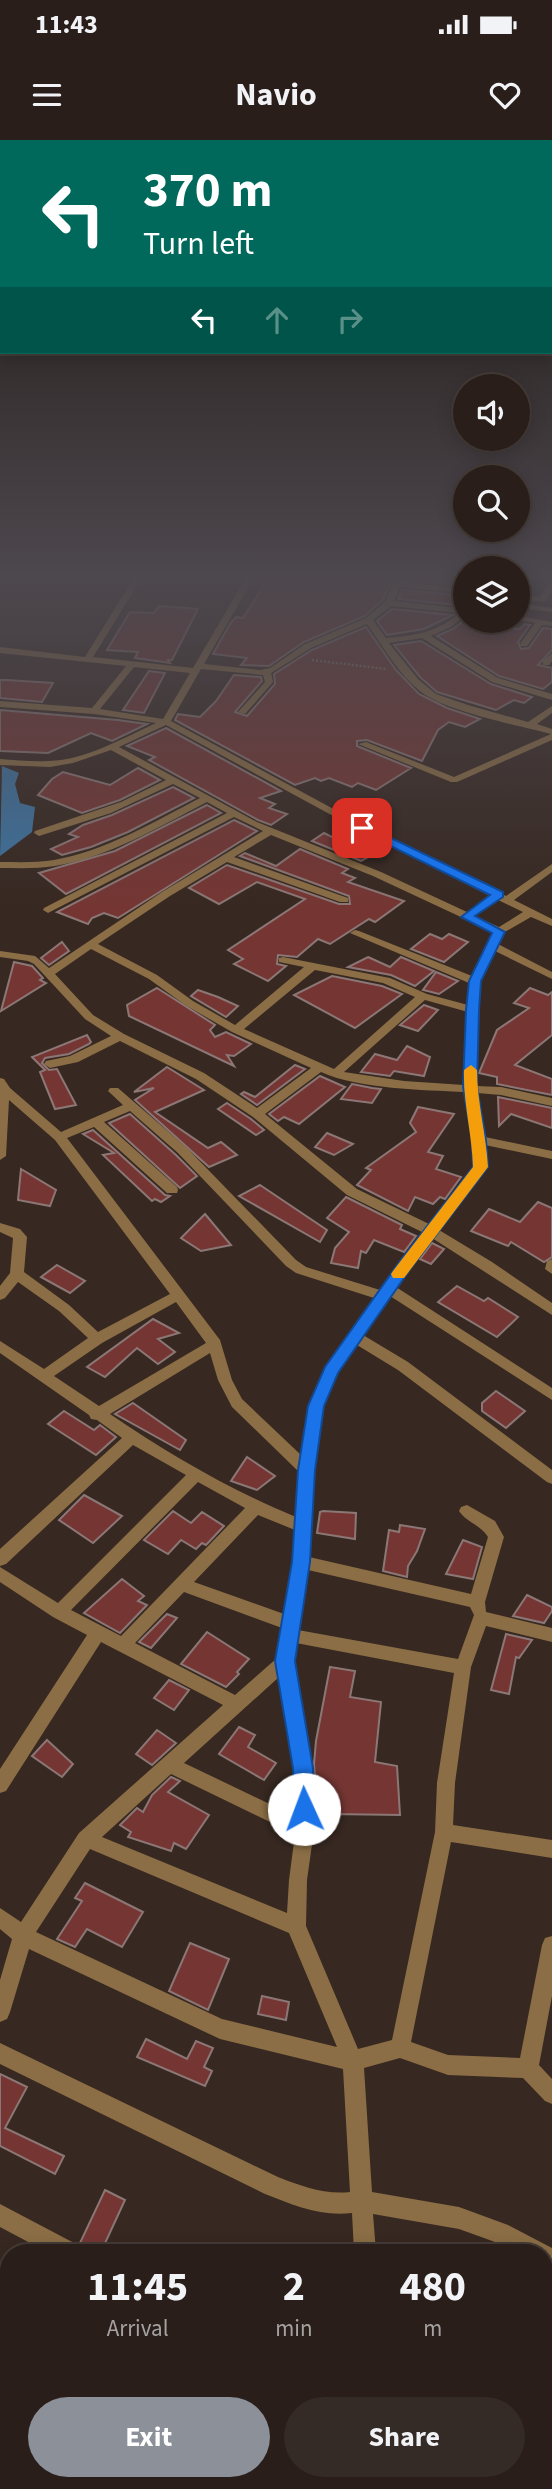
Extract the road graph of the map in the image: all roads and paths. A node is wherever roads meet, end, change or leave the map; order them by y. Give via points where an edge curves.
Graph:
1 (112, 689) edge
2 (186, 689) edge
3 (266, 689) edge
4 (423, 689) edge
5 (524, 689) edge
6 (552, 697) edge
7 (0, 704) edge
8 (552, 709) edge
9 (94, 711) junction
10 (242, 712) dead end
11 (166, 722) junction
12 (531, 724) junction
13 (552, 732) edge
14 (552, 737) edge
15 (363, 744) dead end
16 (112, 747) junction
17 (0, 762) edge
18 (173, 780) junction
19 (208, 798) junction
20 (234, 813) junction
21 (270, 831) junction
22 (39, 833) dead end
23 (226, 858) junction
24 (0, 865) edge
25 (552, 867) edge
26 (503, 897) junction
27 (344, 900) dead end
28 (48, 910) dead end
29 (531, 912) junction
30 (467, 917) junction
31 (552, 923) edge
32 (355, 933) dead end
33 (496, 939) junction
34 (91, 945) junction
35 (0, 954) edge
36 (284, 960) dead end
37 (313, 966) junction
38 (47, 974) junction
39 (552, 976) edge
40 (475, 981) junction
41 (423, 996) junction
42 (472, 1010) junction
43 (236, 1030) junction
44 (120, 1036) junction
45 (50, 1064) dead end
46 (320, 1067) junction
47 (335, 1074) junction
48 (3, 1086) edge
49 (470, 1087) junction
50 (114, 1091) dead end
51 (552, 1102) edge
52 (132, 1106) junction
53 (257, 1114) junction
54 (95, 1121) junction
55 (1, 1137) edge
56 (59, 1138) junction
57 (479, 1140) junction
58 (552, 1155) edge
59 (0, 1156) edge
60 (172, 1190) dead end
61 (0, 1227) edge
62 (431, 1231) junction
63 (17, 1274) junction
64 (386, 1293) junction
65 (0, 1295) edge
66 (177, 1296) junction
67 (552, 1310) edge
68 (355, 1337) junction
69 (97, 1339) junction
70 (215, 1344) junction
71 (0, 1346) edge
72 (44, 1376) junction
73 (552, 1395) edge
74 (96, 1415) junction
75 (132, 1437) junction
76 (307, 1470) junction
77 (196, 1474) junction
78 (552, 1478) edge
79 (256, 1507) junction
80 (467, 1511) dead end
81 (302, 1526) junction
82 (0, 1559) edge
83 (301, 1562) junction
84 (0, 1574) edge
85 (181, 1584) junction
86 (479, 1610) junction
87 (59, 1612) junction
88 (290, 1629) junction
89 (99, 1631) junction
90 (552, 1635) edge
91 (124, 1644) junction
92 (285, 1661) junction
93 (463, 1667) junction
94 (237, 1704) junction
95 (168, 1764) junction
96 (0, 1785) edge
97 (305, 1830) junction
98 (444, 1832) junction
99 (86, 1839) junction
100 (552, 1849) edge
101 (0, 1917) edge
102 (296, 1926) junction
103 (23, 1936) junction
104 (552, 1945) edge
105 (0, 2012) edge
106 (400, 2048) junction
107 (0, 2053) edge
108 (353, 2061) junction
109 (527, 2068) junction
110 (552, 2094) edge
111 (362, 2201) junction
112 (0, 2215) edge
113 (53, 2244) edge
114 (365, 2244) edge
115 (521, 2244) edge

1 - 9 street
2 - 11 street
3 - 10 street
4 - 12 street
5 - 6 street
7 - 9 street
8 - 12 street
9 - 11 street
11 - 16 street
11 - 26 street via 362,828
12 - 13 street
14 - 15 street via 454,780
16 - 17 street via 61,763
16 - 18 street
18 - 19 street
18 - 22 street via 151,794
19 - 20 street
19 - 24 street via 163,822 63,861
20 - 21 street
20 - 28 street
21 - 23 street
21 - 30 street
23 - 27 street
23 - 34 street
25 - 26 street
26 - 29 street
26 - 30 street
29 - 31 street
29 - 33 street
30 - 33 street
32 - 40 street
33 - 39 street
33 - 40 street
34 - 38 street
34 - 43 street via 153,977
35 - 38 street via 31,958
36 - 37 street
37 - 41 street via 386,980
37 - 43 street
38 - 44 street via 89,1017
40 - 42 street
41 - 42 street
41 - 47 street
42 - 49 street
43 - 46 street
44 - 45 street via 75,1059
44 - 53 street via 200,1076
46 - 47 street
46 - 53 street
47 - 49 street via 404,1085
48 - 55 street
48 - 56 street
49 - 51 street
49 - 57 street
50 - 52 street
52 - 54 street
52 - 64 street via 182,1150 290,1263
53 - 62 street via 352,1192
54 - 56 street
54 - 60 street
55 - 59 street
56 - 66 street
57 - 58 street
57 - 62 street via 480,1167
61 - 63 street via 20,1237
62 - 64 street
62 - 67 street
63 - 65 street
63 - 69 street
64 - 68 street
64 - 73 street
66 - 69 street
66 - 70 street
68 - 76 street via 331,1371 316,1406
68 - 78 street via 403,1366
69 - 72 street
70 - 74 street
70 - 76 street via 237,1403
71 - 72 street
72 - 74 street
74 - 75 street
75 - 77 street
75 - 82 street
76 - 81 street
77 - 79 street
77 - 87 street
79 - 81 street
79 - 85 street
80 - 86 street via 489,1525 496,1537
81 - 83 street
83 - 86 street
83 - 88 street
84 - 87 street
85 - 88 street
85 - 91 street
86 - 90 street
86 - 93 street
87 - 89 street
88 - 92 street
88 - 93 street
89 - 91 street
89 - 96 street
91 - 94 street
92 - 94 street
92 - 97 street via 303,1768
93 - 98 street via 446,1783
94 - 95 street
95 - 97 street
95 - 99 street
97 - 102 street
98 - 100 street
98 - 106 street
99 - 102 street
99 - 103 street
101 - 103 street
102 - 108 street
103 - 105 street
103 - 108 street via 220,2029
104 - 109 street
106 - 108 street
106 - 109 street via 448,2065
107 - 111 street via 273,2186 311,2200
108 - 111 street
109 - 110 street
111 - 114 street
111 - 115 street via 459,2218
112 - 113 street

